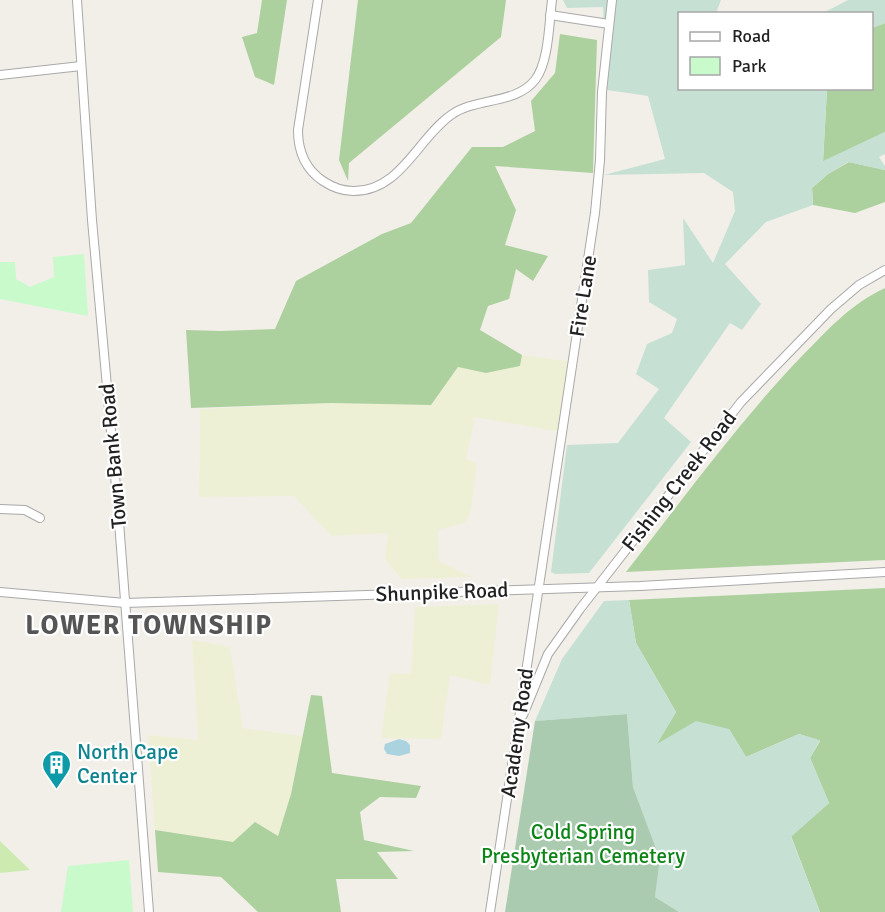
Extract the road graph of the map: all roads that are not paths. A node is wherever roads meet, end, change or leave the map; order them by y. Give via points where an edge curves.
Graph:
1 (77, 0) edge
2 (318, 0) edge
3 (552, 0) edge
4 (612, 0) edge
5 (550, 15) junction
6 (609, 24) junction
7 (81, 66) junction
8 (0, 75) edge
9 (885, 270) edge
10 (0, 509) edge
11 (39, 518) dead end
12 (885, 572) edge
13 (597, 588) junction
14 (538, 589) junction
15 (0, 592) edge
16 (125, 603) junction
17 (517, 728) junction
18 (148, 912) edge
19 (490, 912) edge

1 - 7 street, Town Bank Road
2 - 5 street via 298,139 303,158 314,174 329,185 348,191 374,188 391,179 444,120 461,109 528,87 542,67
3 - 5 street
4 - 6 street, Fire Lane
5 - 6 street
6 - 14 street, Fire Lane via 595,213
7 - 8 street
7 - 16 street, Town Bank Road
9 - 13 street, Fishing Creek Road via 859,285 831,309 741,402
10 - 11 street via 25,510
12 - 13 street, Shunpike Road
13 - 14 street, Shunpike Road
13 - 17 street, Fishing Creek Road via 548,654
14 - 16 street, Shunpike Road
14 - 17 street, Academy Road
15 - 16 street, Shunpike Road
16 - 18 street, Town Bank Road
17 - 19 street, Academy Road

